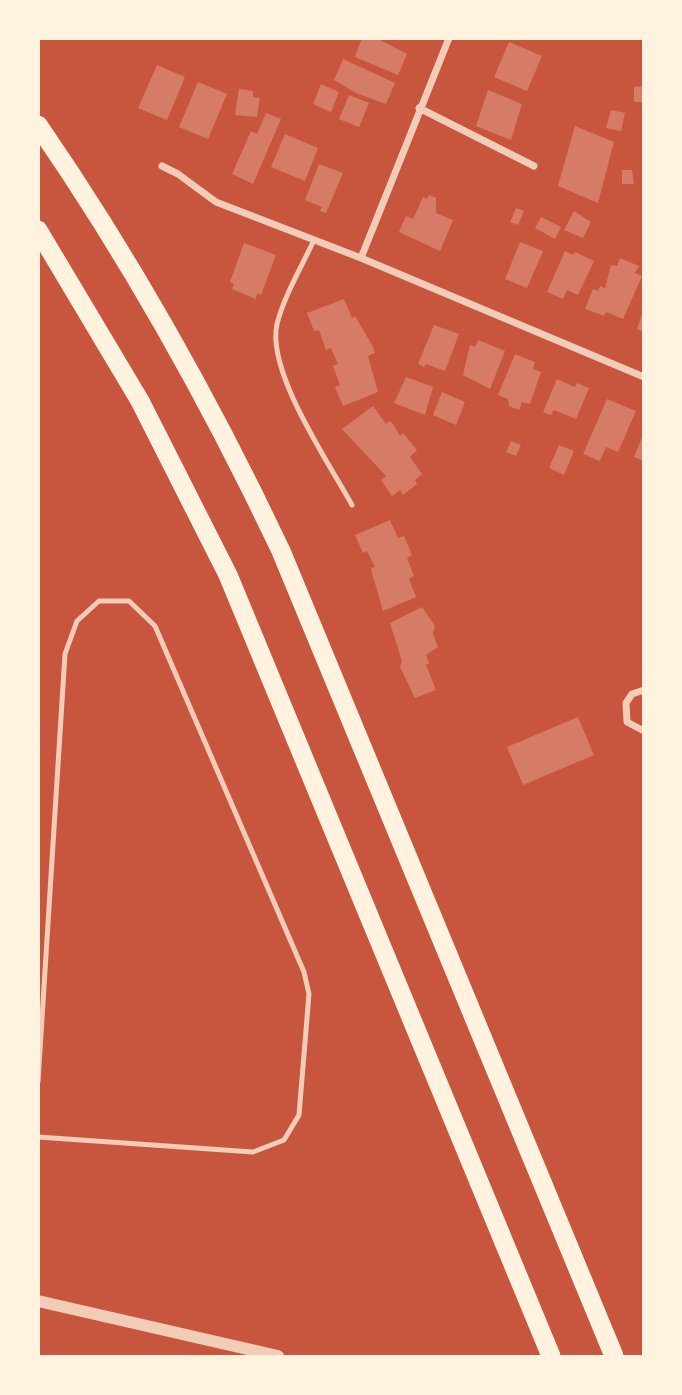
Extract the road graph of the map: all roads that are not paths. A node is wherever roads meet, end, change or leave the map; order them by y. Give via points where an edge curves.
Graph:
1 (449, 38) edge
2 (419, 108) junction
3 (38, 125) edge
4 (162, 166) dead end
5 (534, 166) dead end
6 (38, 230) edge
7 (314, 240) junction
8 (361, 258) junction
9 (643, 377) edge
10 (352, 505) dead end
11 (643, 690) edge
12 (643, 732) edge
13 (38, 1082) edge
14 (38, 1137) edge
15 (38, 1301) edge
16 (278, 1356) edge
17 (551, 1356) edge
18 (614, 1356) edge

1 - 2 street
2 - 5 street
2 - 8 street
3 - 18 highway via 151,302 275,539
4 - 7 street via 216,202
6 - 17 highway via 140,401 228,575
7 - 8 street
7 - 10 lane via 277,324 277,354 284,380
8 - 9 street
11 - 12 street via 632,694 625,714 627,722
13 - 14 lane via 65,654 77,621 99,601 129,601 155,626 304,972 309,995 299,1115 284,1140 253,1152
15 - 16 street

